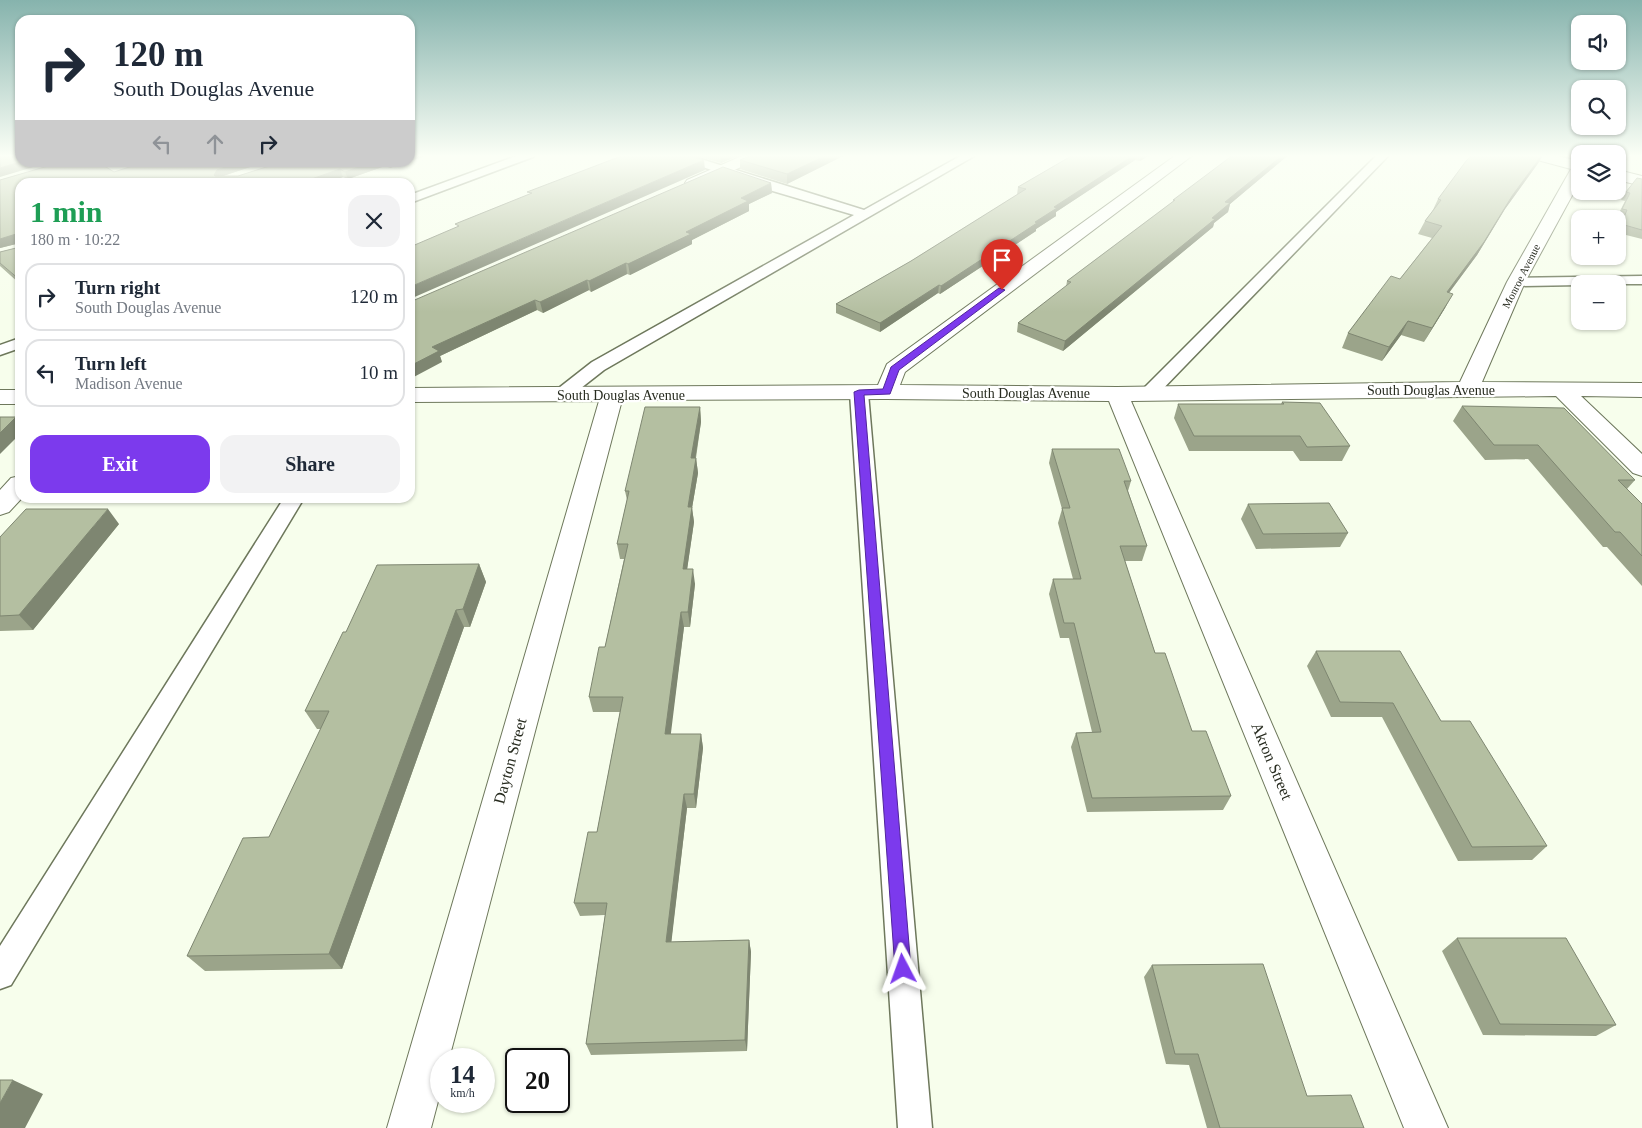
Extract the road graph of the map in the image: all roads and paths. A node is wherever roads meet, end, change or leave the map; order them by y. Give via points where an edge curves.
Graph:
1 (843, 208) edge
2 (874, 208) edge
3 (1113, 208) edge
4 (1327, 208) edge
5 (1557, 208) edge
6 (863, 214) junction
7 (1642, 280) edge
8 (1516, 282) junction
9 (15, 345) edge
10 (0, 350) edge
11 (1468, 389) junction
12 (1562, 390) junction
13 (1642, 390) edge
14 (859, 392) junction
15 (886, 392) junction
16 (1133, 393) junction
17 (415, 395) edge
18 (560, 395) junction
19 (612, 395) junction
20 (0, 397) edge
21 (15, 397) edge
22 (1642, 468) edge
23 (15, 490) edge
24 (291, 503) edge
25 (0, 506) edge
26 (0, 974) edge
27 (409, 1128) edge
28 (915, 1128) edge
29 (1426, 1128) edge

1 - 6 lane
2 - 6 lane
3 - 15 street via 895,369
4 - 16 lane
5 - 8 street, Monroe Avenue
6 - 18 lane via 598,366
7 - 8 lane
8 - 11 street, Monroe Avenue
9 - 10 lane
11 - 12 street, South Douglas Avenue
11 - 16 street, South Douglas Avenue
12 - 13 street, South Douglas Avenue
12 - 22 street
14 - 15 street, South Douglas Avenue
14 - 19 street, South Douglas Avenue
14 - 28 lane
15 - 16 street, South Douglas Avenue
16 - 29 street, Akron Street
17 - 18 street, South Douglas Avenue
18 - 19 street, South Douglas Avenue
19 - 27 street, Dayton Street
20 - 21 street
23 - 25 street
24 - 26 lane

